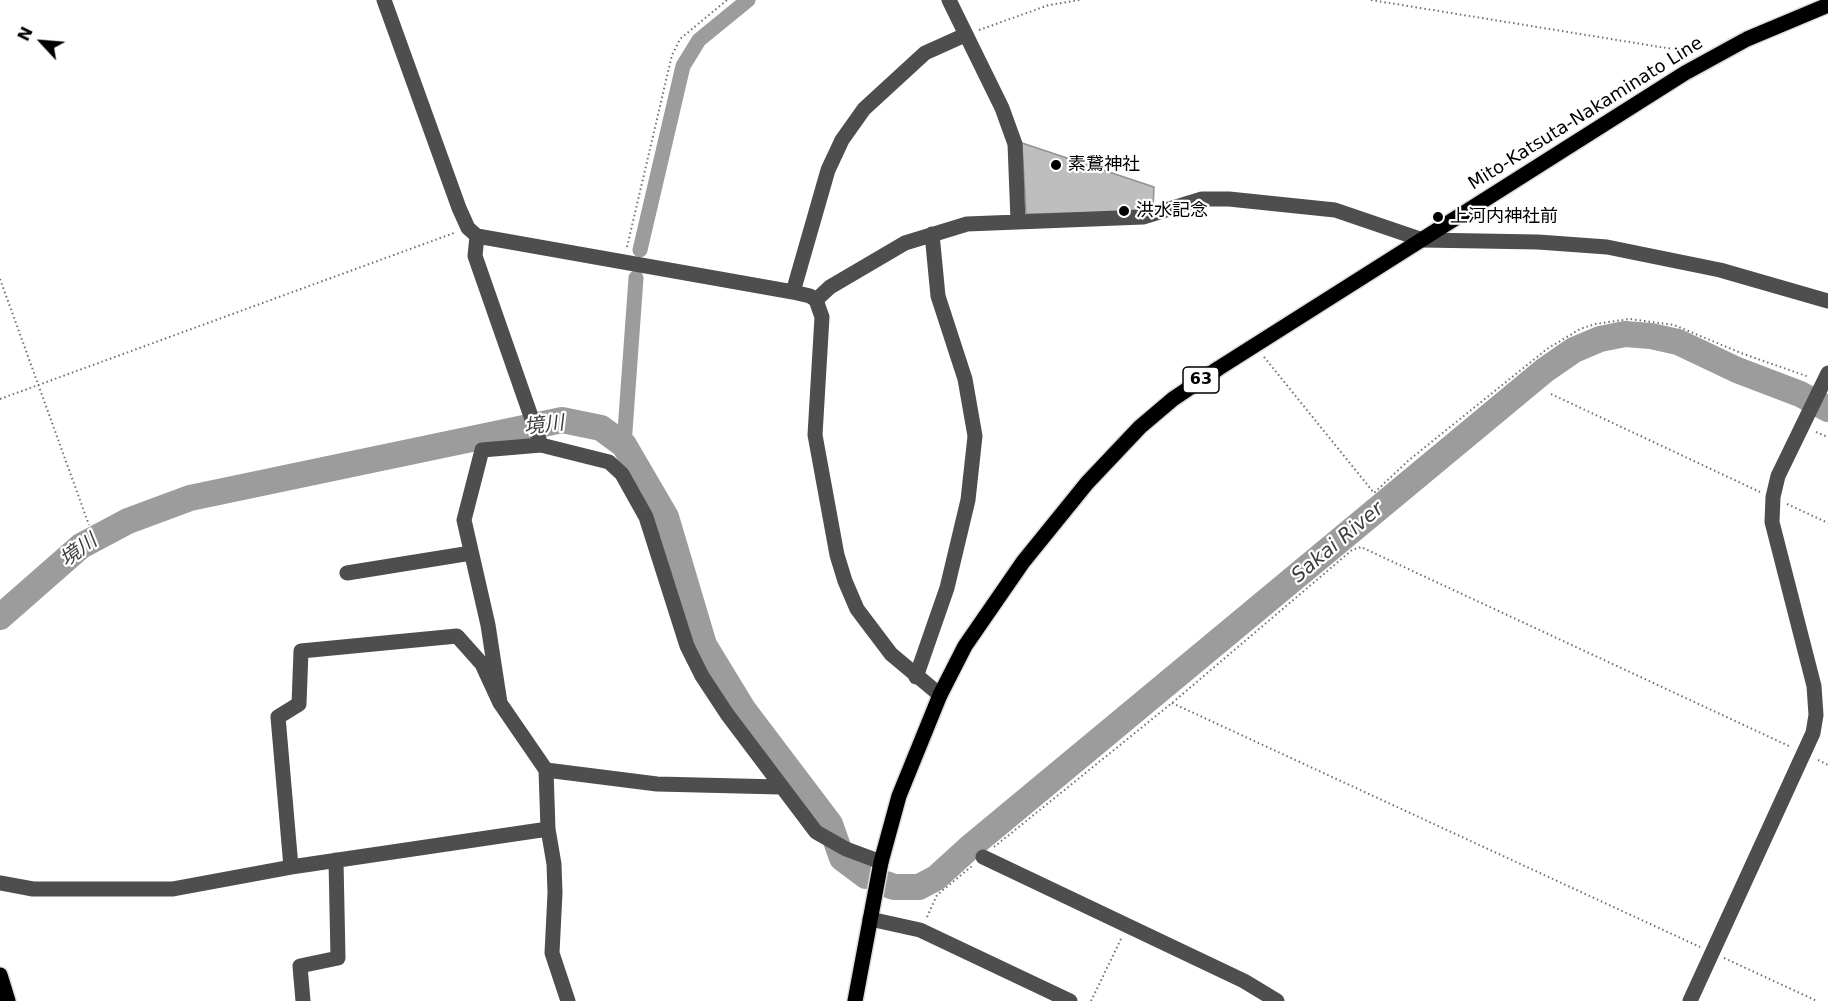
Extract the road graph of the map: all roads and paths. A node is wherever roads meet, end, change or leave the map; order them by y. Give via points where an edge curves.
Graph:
1 (384, 0) edge
2 (727, 0) edge
3 (950, 0) edge
4 (1080, 0) edge
5 (1371, 0) edge
6 (1377, 0) edge
7 (1828, 5) edge
8 (965, 35) junction
9 (1707, 59) junction
10 (1018, 220) junction
11 (473, 232) junction
12 (932, 234) junction
13 (1423, 240) junction
14 (623, 262) junction
15 (0, 279) edge
16 (793, 292) junction
17 (816, 300) junction
18 (1828, 301) edge
19 (1257, 344) junction
20 (1825, 380) edge
21 (39, 384) junction
22 (1551, 394) dead end
23 (0, 399) edge
24 (539, 440) junction
25 (1773, 497) junction
26 (1828, 523) edge
27 (89, 525) dead end
28 (471, 553) junction
29 (347, 573) dead end
30 (916, 677) junction
31 (940, 695) junction
32 (500, 703) junction
33 (1172, 703) junction
34 (1805, 754) junction
35 (1828, 765) edge
36 (546, 770) junction
37 (780, 787) junction
38 (548, 829) junction
39 (983, 857) junction
40 (336, 860) junction
41 (881, 862) junction
42 (291, 867) junction
43 (0, 883) edge
44 (870, 919) junction
45 (1127, 926) junction
46 (920, 930) junction
47 (1712, 952) junction
48 (0, 975) edge
49 (8, 1001) edge
50 (303, 1001) edge
51 (568, 1001) edge
52 (855, 1001) edge
53 (1070, 1001) edge
54 (1091, 1001) edge
55 (1277, 1001) edge
56 (1690, 1001) edge
57 (1817, 1001) edge

1 - 11 street
2 - 14 path via 680,39 672,55
3 - 8 street
4 - 8 path via 1049,5
5 - 6 path
6 - 9 path via 1689,50
7 - 9 main road, Mito-Katsuta-Nakaminato Line / 63
8 - 10 street via 1002,108 1015,144
8 - 16 street via 925,53 864,109 842,140 828,170
9 - 13 main road, Mito-Katsuta-Nakaminato Line / 63
10 - 12 street via 966,224
10 - 13 street via 1143,217 1202,199 1229,199 1335,210
11 - 14 street
11 - 21 path
11 - 24 street via 475,256
12 - 17 street via 905,243 830,287
12 - 30 street via 938,296 965,379 975,436 968,500 947,588
13 - 18 street via 1607,247 1720,270
13 - 19 main road, Mito-Katsuta-Nakaminato Line / 63
14 - 16 street
15 - 21 path
16 - 17 street
17 - 30 street via 822,317 815,435 837,555 845,582 868,625
19 - 20 path via 1374,493 1547,349 1595,324 1630,319 1674,325 1778,368
19 - 31 main road, Mito-Katsuta-Nakaminato Line / 63 via 1173,399 1140,427 1087,483 981,621
20 - 25 street via 1778,476
21 - 23 path
21 - 27 path
22 - 25 path
24 - 28 street via 482,450 464,520
24 - 37 street via 609,462 622,474 646,517 687,646 702,676
25 - 26 path
25 - 34 street via 1776,545 1815,686 1816,715
28 - 29 street
28 - 32 street via 488,625
30 - 31 street
31 - 41 main road, Mito-Katsuta-Nakaminato Line / 63 via 905,777
32 - 36 street
32 - 42 street via 482,664 457,636 301,651 299,704 278,717
33 - 34 path via 1352,550 1361,547
33 - 39 path
33 - 47 path
34 - 35 path
34 - 47 street
36 - 37 street via 657,784
36 - 38 street
37 - 41 street via 816,832
38 - 40 street
38 - 51 street via 554,874 552,953
39 - 45 street
39 - 46 path via 937,895
40 - 42 street
40 - 50 street via 338,958 300,966
41 - 44 main road, Mito-Katsuta-Nakaminato Line / 63
42 - 43 street via 172,889 33,889
44 - 46 street
44 - 52 main road, Mito-Katsuta-Nakaminato Line / 63
45 - 54 path
45 - 55 street via 1244,981
46 - 53 street
47 - 56 street
47 - 57 path
48 - 49 main road

